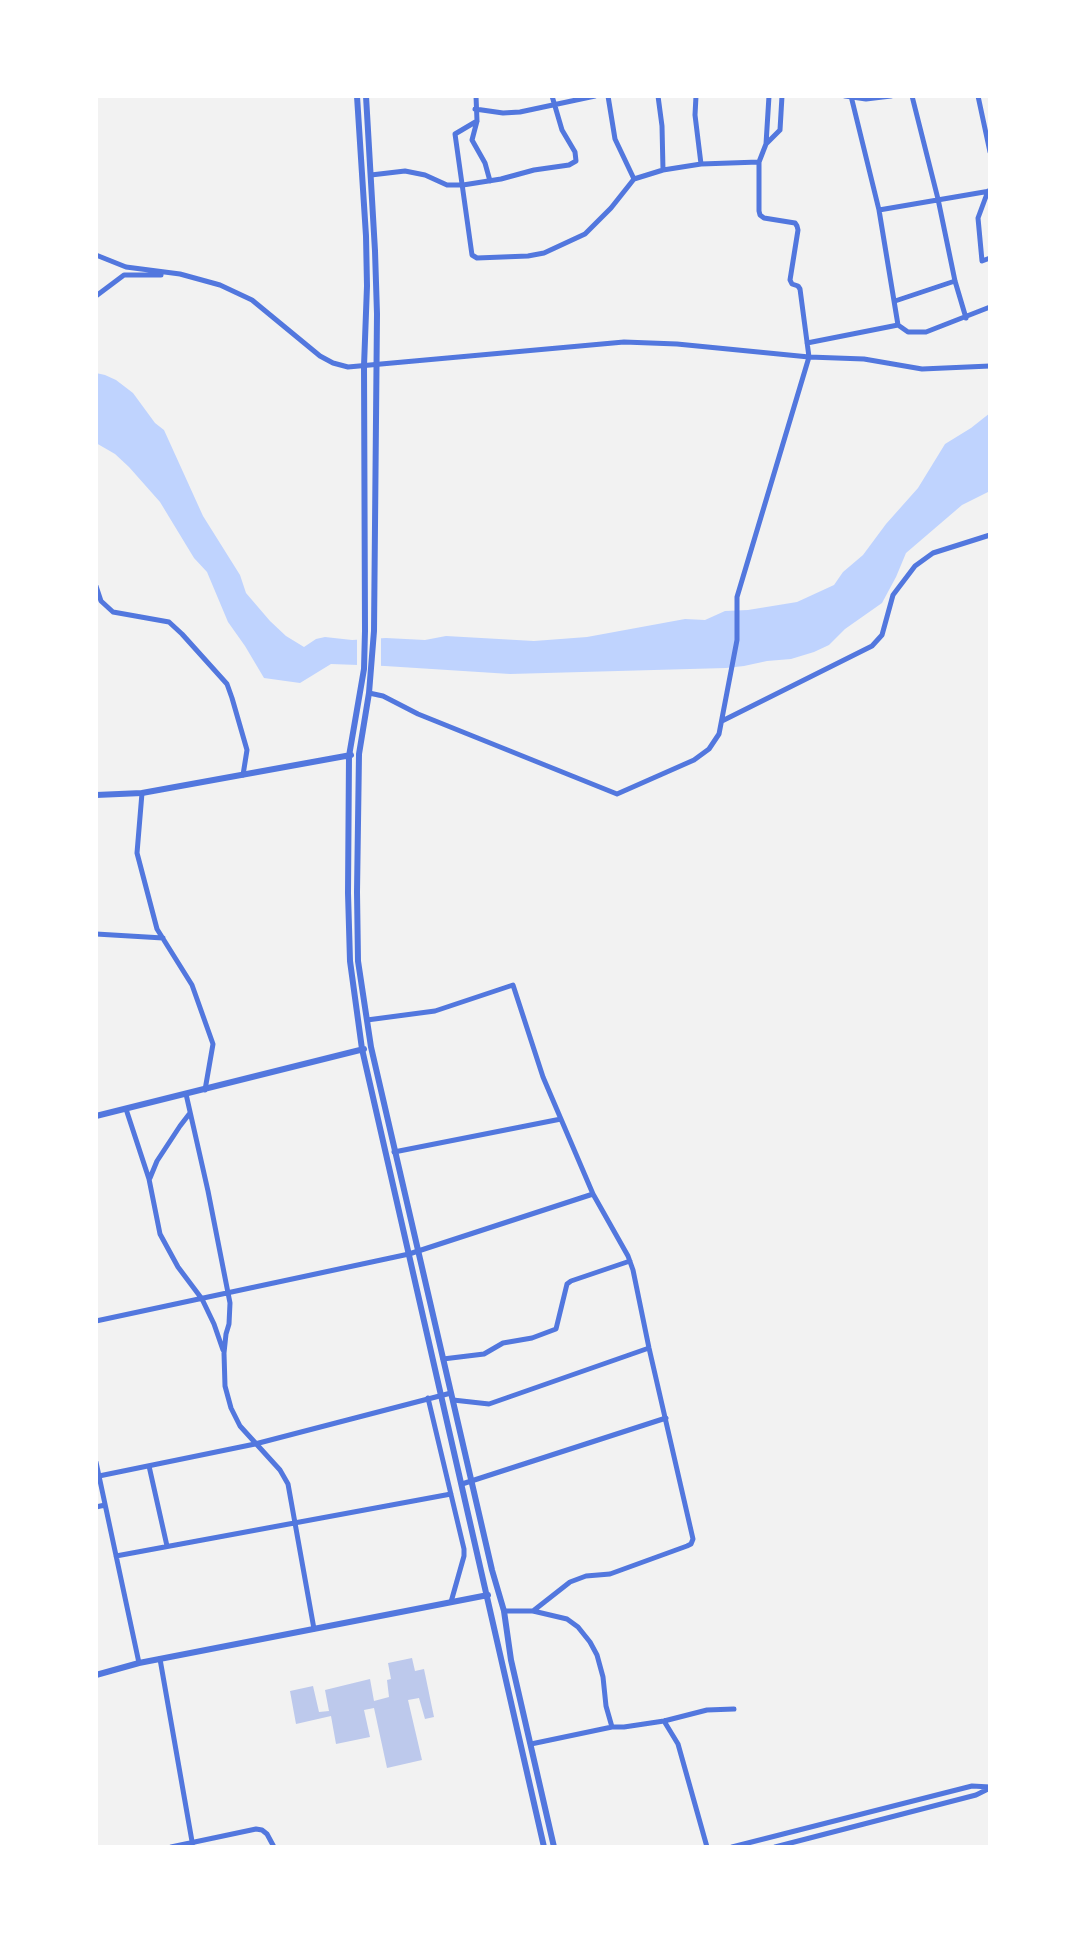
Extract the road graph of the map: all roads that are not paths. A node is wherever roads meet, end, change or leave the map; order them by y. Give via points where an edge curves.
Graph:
1 (357, 96) edge
2 (366, 96) edge
3 (476, 96) edge
4 (552, 96) edge
5 (595, 96) edge
6 (608, 96) edge
7 (658, 96) edge
8 (696, 96) edge
9 (769, 96) edge
10 (782, 96) edge
11 (891, 96) edge
12 (912, 96) edge
13 (978, 96) edge
14 (849, 97) edge
15 (553, 105) junction
16 (475, 109) junction
17 (477, 121) junction
18 (766, 144) junction
19 (990, 152) edge
20 (759, 162) junction
21 (701, 164) junction
22 (663, 170) junction
23 (371, 175) junction
24 (634, 179) junction
25 (490, 181) junction
26 (463, 185) junction
27 (989, 191) edge
28 (938, 199) junction
29 (879, 210) junction
30 (96, 255) edge
31 (990, 258) edge
32 (180, 274) junction
33 (955, 281) junction
34 (96, 296) edge
35 (895, 301) junction
36 (990, 307) edge
37 (966, 318) junction
38 (898, 324) junction
39 (807, 343) junction
40 (809, 357) junction
41 (375, 365) junction
42 (364, 366) junction
43 (990, 366) edge
44 (990, 535) edge
45 (96, 586) edge
46 (370, 693) junction
47 (722, 721) junction
48 (359, 754) junction
49 (349, 756) junction
50 (243, 776) junction
51 (142, 794) junction
52 (96, 795) edge
53 (96, 934) edge
54 (162, 938) junction
55 (367, 1020) junction
56 (371, 1047) junction
57 (362, 1049) junction
58 (205, 1090) junction
59 (186, 1094) junction
60 (126, 1109) junction
61 (190, 1113) junction
62 (96, 1116) edge
63 (561, 1119) junction
64 (394, 1152) junction
65 (149, 1179) junction
66 (593, 1194) junction
67 (418, 1251) junction
68 (409, 1254) junction
69 (630, 1261) junction
70 (227, 1292) junction
71 (202, 1299) junction
72 (96, 1320) edge
73 (649, 1348) junction
74 (224, 1353) junction
75 (443, 1359) junction
76 (451, 1392) junction
77 (442, 1395) junction
78 (428, 1398) junction
79 (453, 1400) junction
80 (666, 1418) junction
81 (256, 1444) junction
82 (454, 1446) junction
83 (441, 1449) junction
84 (96, 1462) edge
85 (149, 1466) junction
86 (99, 1476) junction
87 (472, 1482) junction
88 (462, 1484) junction
89 (451, 1494) junction
90 (105, 1505) junction
91 (96, 1507) edge
92 (468, 1509) junction
93 (456, 1513) junction
94 (295, 1523) junction
95 (167, 1546) junction
96 (116, 1556) junction
97 (488, 1595) junction
98 (451, 1602) junction
99 (504, 1611) junction
100 (533, 1611) junction
101 (314, 1629) junction
102 (160, 1659) junction
103 (511, 1660) junction
104 (502, 1662) junction
105 (138, 1663) junction
106 (96, 1675) edge
107 (734, 1709) dead end
108 (664, 1720) junction
109 (612, 1727) junction
110 (531, 1744) junction
111 (990, 1788) edge
112 (546, 1812) junction
113 (537, 1814) junction
114 (193, 1845) edge
115 (171, 1847) edge
116 (274, 1847) edge
117 (544, 1847) edge
118 (554, 1847) edge
119 (707, 1847) edge
120 (732, 1847) edge
121 (775, 1847) edge

1 - 42 street via 366,236
2 - 23 street
3 - 16 street
4 - 15 street
5 - 15 street
6 - 24 street via 615,139
7 - 22 street
8 - 21 street
9 - 18 street
10 - 18 street via 780,130
11 - 14 street
12 - 28 street
13 - 19 street
14 - 29 street
15 - 16 street via 503,113
15 - 25 street via 576,161 570,165
16 - 17 street
17 - 25 street via 472,140 485,163
17 - 26 street via 455,134
18 - 20 street
20 - 21 street
20 - 39 street via 760,215 797,226 790,280 800,289
21 - 22 street
22 - 24 street
23 - 26 street via 405,171 425,174 447,185
23 - 41 street
24 - 26 street via 585,234 544,253 477,258 470,249
25 - 26 street
27 - 28 street
27 - 31 street via 978,218 982,261
28 - 29 street
28 - 33 street
29 - 35 street
30 - 32 street via 126,267
32 - 34 street via 124,275
32 - 42 street via 220,285 252,300 333,363 348,367
33 - 35 street
33 - 37 street
35 - 38 street
36 - 37 street
37 - 38 street via 926,332 908,332
38 - 39 street
39 - 40 street
40 - 41 street via 624,342
40 - 43 street via 864,360 922,369
40 - 47 street via 738,597 736,640
41 - 42 street
41 - 46 street via 374,631
42 - 49 street via 364,669
44 - 47 street via 933,554 915,566 893,595 882,635 872,646
45 - 50 street via 101,601 113,612 169,622 227,684 247,750
46 - 47 street via 384,696 418,714 617,794 694,760 709,749 720,734
46 - 48 street
48 - 49 street
48 - 55 street via 358,961
49 - 50 street
49 - 57 street via 350,961
50 - 51 street
51 - 52 street
51 - 54 street via 137,853
53 - 54 street
54 - 58 street via 192,985 213,1044
55 - 56 street
55 - 63 street via 434,1011 512,985
56 - 57 street
56 - 64 street
57 - 58 street
57 - 68 street
58 - 59 street
59 - 60 street
59 - 61 street
60 - 62 street
60 - 65 street
61 - 65 street via 156,1161
61 - 70 street
63 - 64 street
63 - 66 street
64 - 67 street
65 - 71 street via 160,1234 178,1267
66 - 67 street
66 - 69 street
67 - 68 street
67 - 75 street
68 - 70 street
68 - 77 street
69 - 73 street
69 - 75 street via 566,1284 556,1329 532,1338 503,1343 484,1354
70 - 71 street
70 - 74 street via 231,1313
71 - 72 street
71 - 74 street
73 - 79 street via 489,1404
73 - 80 street
74 - 81 street via 225,1386 231,1408 240,1426
75 - 76 street
76 - 77 street
76 - 79 street
77 - 78 street
77 - 82 street
78 - 81 street
78 - 83 street
79 - 87 street
80 - 87 street
80 - 100 street via 693,1540 691,1544 610,1574 586,1576 570,1582
81 - 85 street
81 - 94 street via 286,1477
82 - 83 street
82 - 88 street
83 - 89 street
84 - 86 street
85 - 86 street
85 - 95 street
86 - 90 street
87 - 88 street
87 - 99 street
88 - 92 street
89 - 93 street
89 - 94 street
90 - 91 street
90 - 96 street
92 - 93 street
92 - 97 street
93 - 98 street via 464,1556
94 - 95 street
94 - 101 street
95 - 96 street
96 - 105 street
97 - 98 street
97 - 104 street
98 - 101 street
99 - 100 street
99 - 103 street
100 - 109 street via 566,1620 578,1627 590,1642 600,1666
101 - 102 street
102 - 105 street
102 - 114 street
103 - 104 street
103 - 110 street
104 - 113 street
105 - 106 street
107 - 108 street via 707,1710
108 - 109 street
108 - 119 street via 678,1744
109 - 110 street
110 - 112 street
111 - 120 street via 972,1786
111 - 121 street via 976,1795
112 - 113 street
112 - 118 street
113 - 117 street
114 - 115 street
114 - 116 street via 256,1829 267,1834

